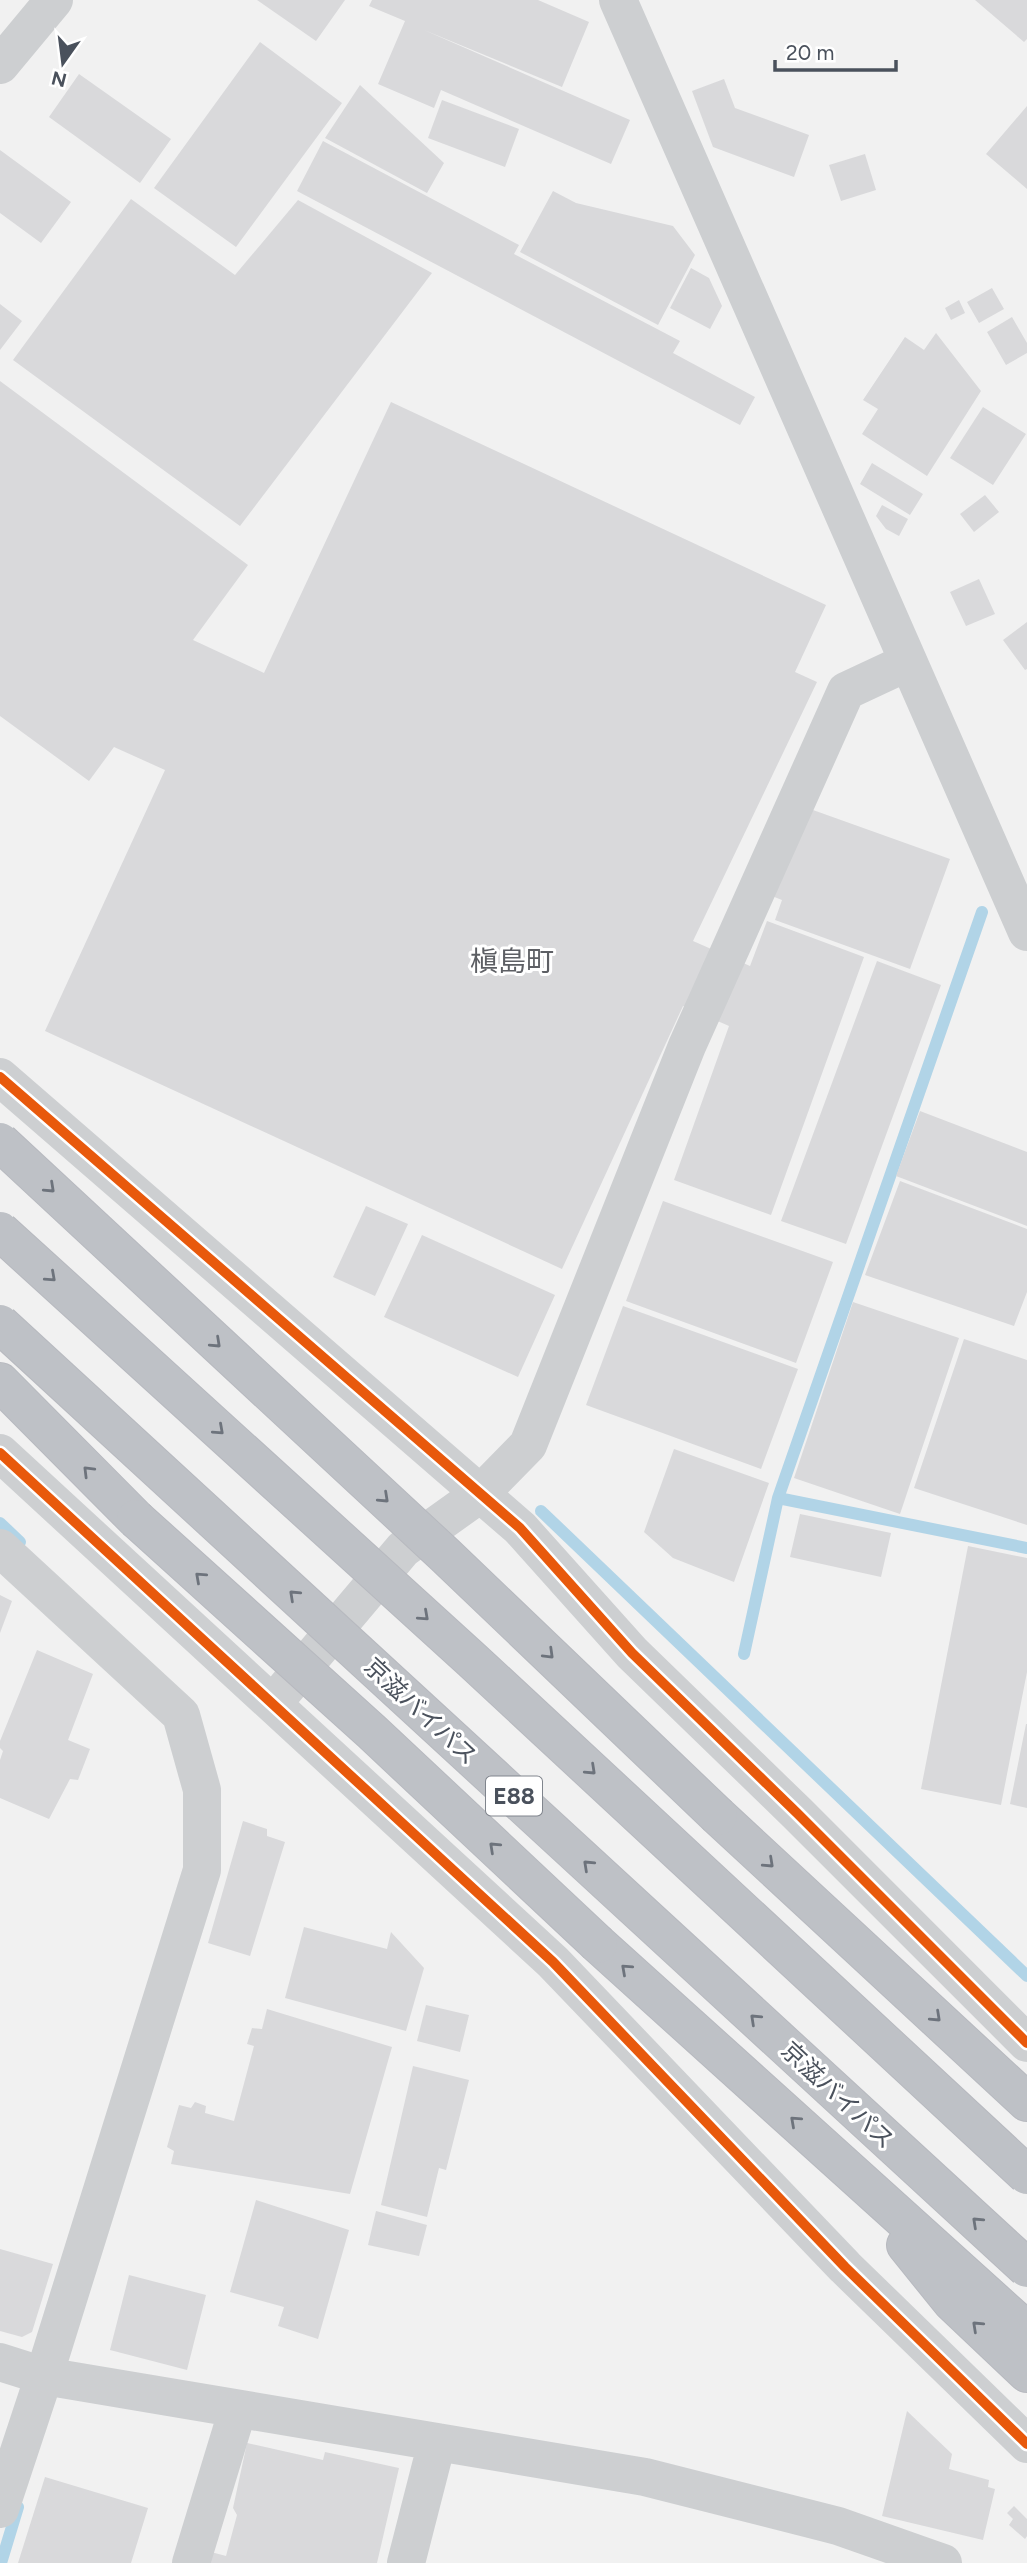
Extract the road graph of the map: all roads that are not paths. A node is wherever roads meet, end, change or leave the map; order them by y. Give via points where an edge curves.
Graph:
1 (54, 0) edge
2 (618, 0) edge
3 (0, 65) edge
4 (908, 663) junction
5 (1027, 932) edge
6 (0, 1077) edge
7 (0, 1142) edge
8 (0, 1231) edge
9 (0, 1324) edge
10 (0, 1382) edge
11 (0, 1453) edge
12 (480, 1494) junction
13 (0, 1548) edge
14 (272, 1705) junction
15 (1027, 2043) edge
16 (1027, 2102) edge
17 (834, 2155) junction
18 (1027, 2175) edge
19 (1027, 2268) edge
20 (1027, 2331) edge
21 (0, 2362) edge
22 (1027, 2372) edge
23 (44, 2376) junction
24 (239, 2409) junction
25 (436, 2442) junction
26 (1027, 2444) edge
27 (0, 2509) edge
28 (191, 2563) edge
29 (406, 2563) edge
30 (943, 2563) edge

1 - 3 street
2 - 4 street
4 - 5 street
4 - 12 street via 846,691 687,1046 528,1445
6 - 12 street
7 -> 16 highway, bridge
8 -> 18 highway, bridge via 482,1669
19 -> 9 highway, 京滋バイパス / E88, bridge
17 -> 10 highway, bridge via 136,1519
11 - 14 street
12 - 14 street via 403,1549
12 - 15 street via 520,1528 632,1653
13 - 23 street via 181,1716 202,1790 202,1870
14 - 26 street via 553,1962 845,2267
17 - 20 highway
22 -> 17 highway via 952,2302
21 - 23 street
23 - 24 street
23 - 27 street
24 - 25 street
24 - 28 street
25 - 29 street
25 - 30 street via 645,2477 838,2526

